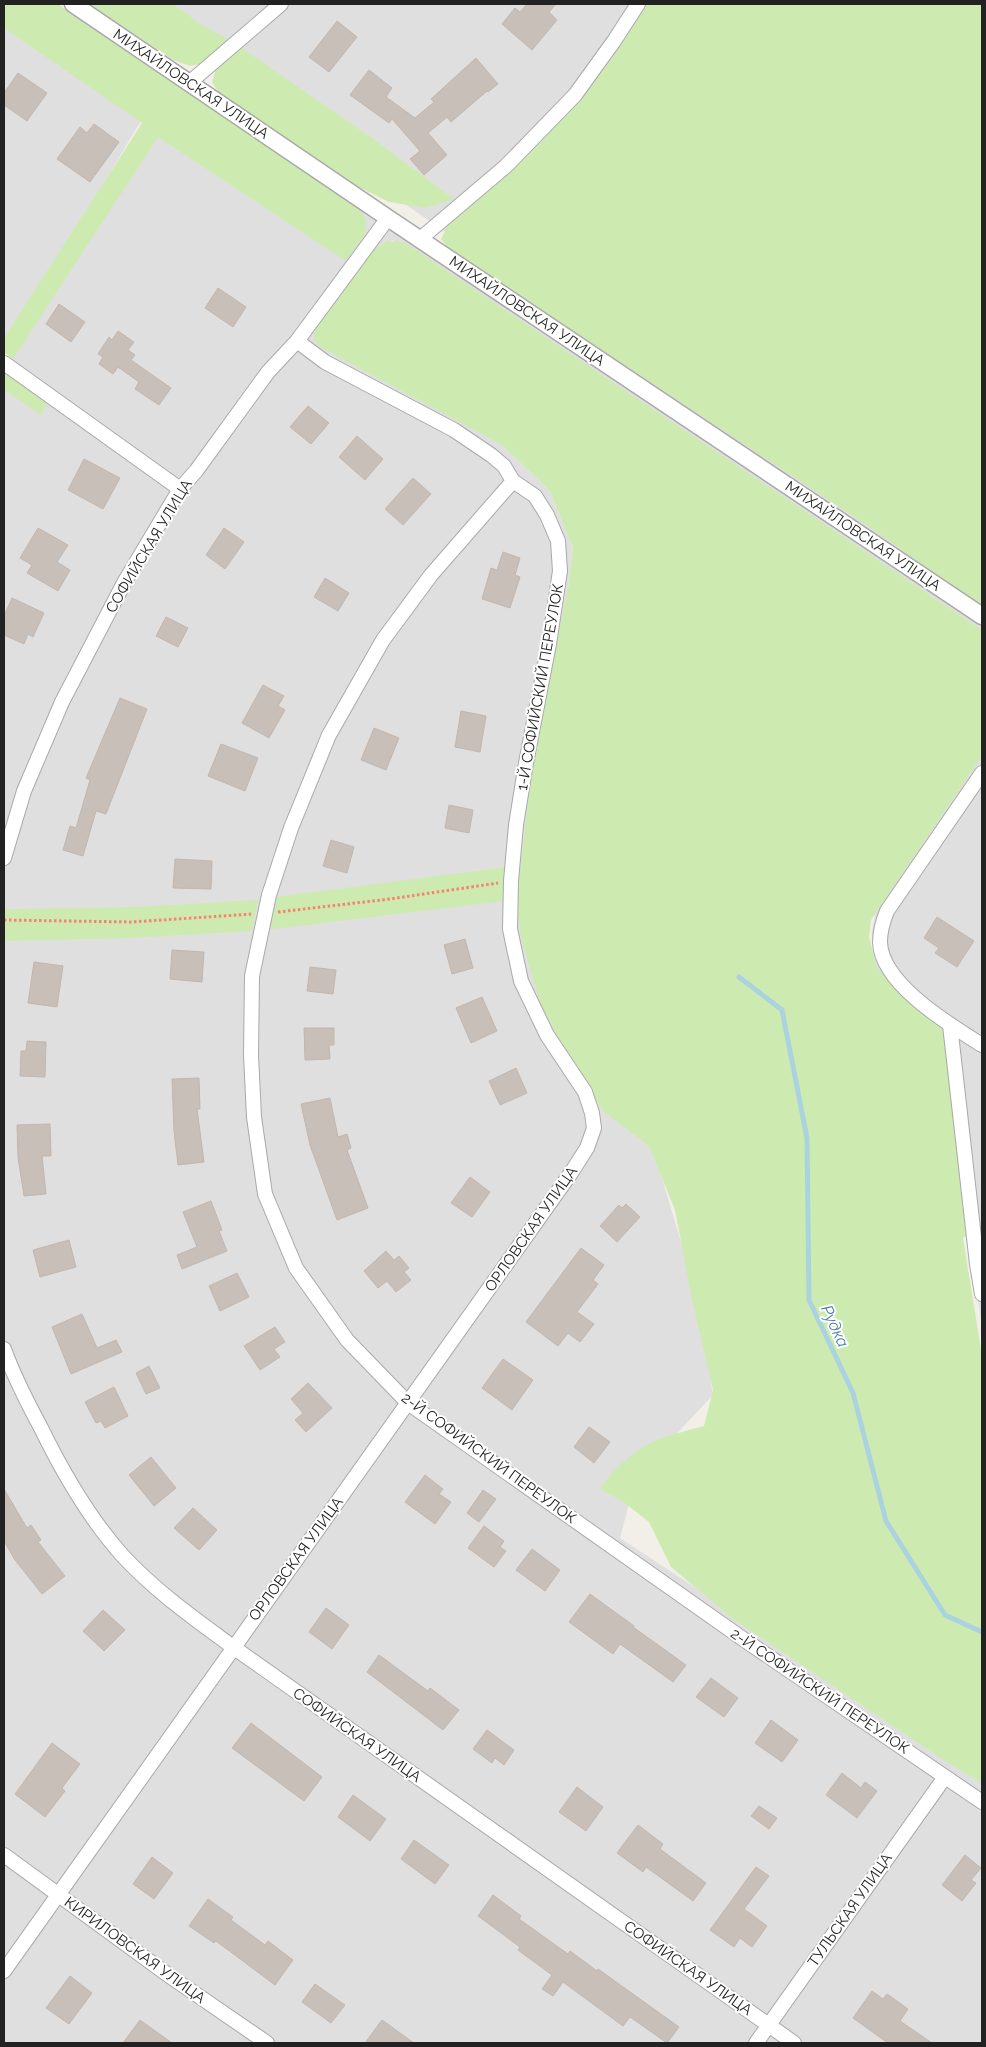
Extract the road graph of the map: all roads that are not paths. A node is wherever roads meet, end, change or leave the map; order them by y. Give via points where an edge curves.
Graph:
1 (73, 4) edge
2 (281, 4) edge
3 (638, 4) edge
4 (189, 83) junction
5 (388, 218) junction
6 (420, 239) junction
7 (297, 342) junction
8 (4, 363) edge
9 (513, 481) junction
10 (180, 488) junction
11 (982, 616) edge
12 (982, 773) edge
13 (4, 858) edge
14 (950, 1025) junction
15 (982, 1046) edge
16 (588, 1148) joint
17 (982, 1294) edge
18 (4, 1349) edge
19 (408, 1403) junction
20 (233, 1647) junction
21 (945, 1777) junction
22 (982, 1802) edge
23 (4, 1855) edge
24 (58, 1895) junction
25 (4, 1971) edge
26 (768, 2026) junction
27 (267, 2043) edge
28 (756, 2043) edge
29 (794, 2043) edge

1 - 4 street, МИХАЙЛОВСКАЯ УЛИЦА
2 - 4 street
3 - 6 street via 575,95 506,166
4 - 5 street, МИХАЙЛОВСКАЯ УЛИЦА
5 - 6 street, МИХАЙЛОВСКАЯ УЛИЦА
5 - 7 street, СОФИЙСКАЯ УЛИЦА
6 - 11 street, МИХАЙЛОВСКАЯ УЛИЦА
7 - 9 street, 1-Й СОФИЙСКИЙ ПЕРЕУЛОК via 325,362 454,430 504,466
7 - 10 street, СОФИЙСКАЯ УЛИЦА via 268,372
8 - 10 street
9 - 16 street, 1-Й СОФИЙСКИЙ ПЕРЕУЛОК via 534,496 547,516 558,541 560,571 516,825 510,930 522,981 548,1035 585,1092 594,1128
9 - 19 street, 2-Й СОФИЙСКИЙ ПЕРЕУЛОК via 431,574 388,633 329,735 291,828 269,895 252,976 254,1117 265,1194 296,1268 347,1340
10 - 13 street, СОФИЙСКАЯ УЛИЦА via 125,582 62,702 24,791
12 - 14 street via 896,896 881,928 880,943 890,973 903,988
14 - 15 street
14 - 17 street
16 - 19 street, ОРЛОВСКАЯ УЛИЦА
18 - 20 street, СОФИЙСКАЯ УЛИЦА via 14,1376 62,1470 122,1555 175,1604
19 - 20 street, ОРЛОВСКАЯ УЛИЦА
19 - 21 street, 2-Й СОФИЙСКИЙ ПЕРЕУЛОК
20 - 24 street, ОРЛОВСКАЯ УЛИЦА
20 - 26 street, СОФИЙСКАЯ УЛИЦА
21 - 22 street, 2-Й СОФИЙСКИЙ ПЕРЕУЛОК
21 - 26 street, ТУЛЬСКАЯ УЛИЦА
23 - 24 street, КИРИЛОВСКАЯ УЛИЦА
24 - 25 street, ОРЛОВСКАЯ УЛИЦА
24 - 27 street, КИРИЛОВСКАЯ УЛИЦА
26 - 28 street, ТУЛЬСКАЯ УЛИЦА
26 - 29 street, СОФИЙСКАЯ УЛИЦА

